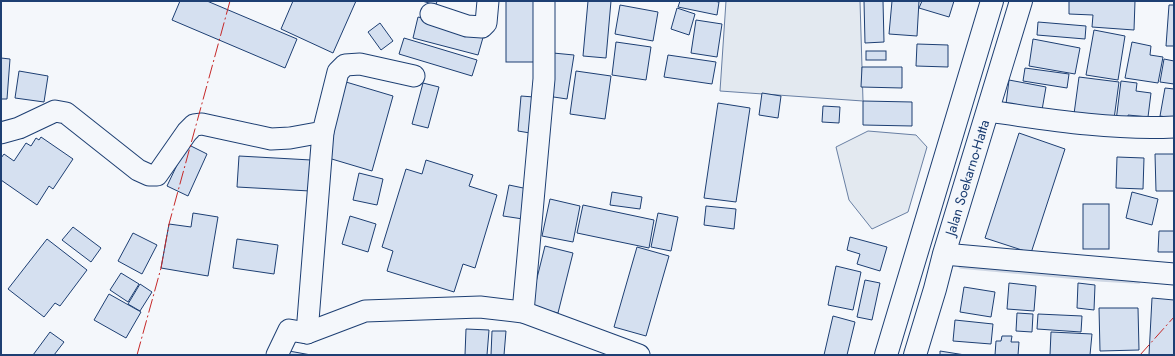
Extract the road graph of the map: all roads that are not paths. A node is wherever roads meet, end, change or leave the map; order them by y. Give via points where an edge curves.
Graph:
1 (488, 1) edge
2 (544, 1) edge
3 (992, 1) edge
4 (1021, 1) edge
5 (431, 14) dead end
6 (414, 76) dead end
7 (988, 111) junction
8 (1174, 127) edge
9 (323, 132) junction
10 (1, 133) edge
11 (944, 254) junction
12 (1174, 274) edge
13 (909, 278) junction
14 (935, 289) junction
15 (523, 312) junction
16 (307, 333) junction
17 (277, 355) edge
18 (639, 355) edge
19 (886, 355) edge
20 (914, 355) edge

1 - 5 street via 486,23 482,26 467,26
2 - 15 street via 544,79
3 - 13 highway, Jalan Soekarno-Hatta
4 - 7 highway, Jalan Soekarno-Hatta
6 - 9 street via 360,64 345,65 338,72
7 - 8 street via 1075,124
7 - 11 highway, Jalan Soekarno-Hatta
9 - 10 street via 271,139 202,124 194,125 157,175 149,175 138,170 66,113 55,111 19,128
9 - 16 street
11 - 12 street
11 - 14 highway, Jalan Soekarno-Hatta
13 - 14 highway
13 - 19 highway, Jalan Soekarno-Hatta
14 - 20 highway, Jalan Soekarno-Hatta
15 - 16 street via 480,307 365,311
15 - 18 street
16 - 17 street via 289,330

